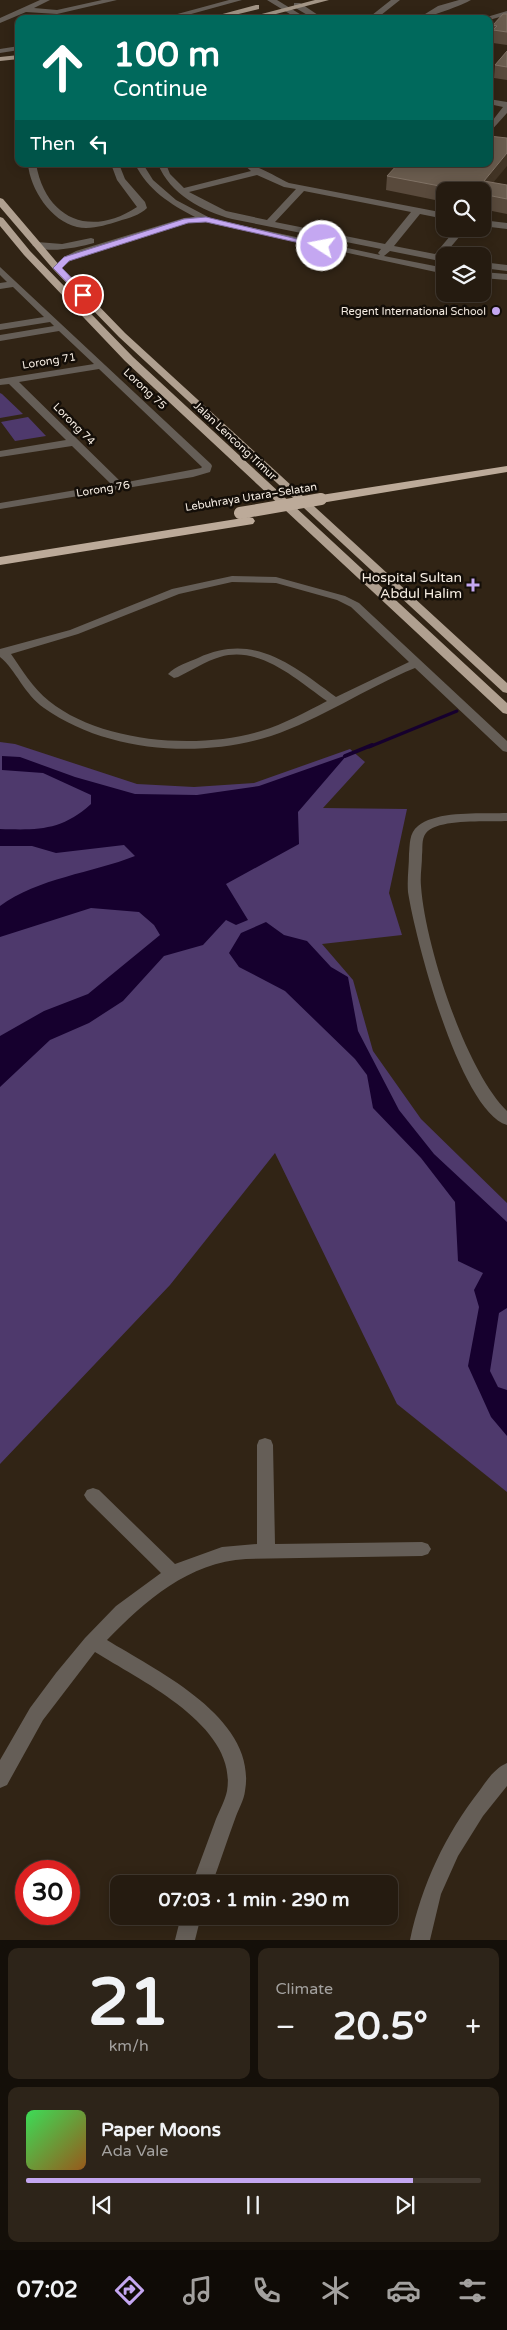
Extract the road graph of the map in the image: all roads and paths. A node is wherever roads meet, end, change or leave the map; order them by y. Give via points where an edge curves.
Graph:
1 (46, 0) edge
2 (113, 0) edge
3 (238, 0) edge
4 (288, 0) edge
5 (325, 0) edge
6 (396, 0) edge
7 (467, 0) edge
8 (273, 1) edge
9 (92, 2) edge
10 (298, 6) junction
11 (286, 9) junction
12 (26, 10) junction
13 (507, 13) edge
14 (179, 15) edge
15 (222, 15) edge
16 (262, 15) edge
17 (297, 15) edge
18 (313, 15) edge
19 (376, 15) edge
20 (428, 15) edge
21 (493, 17) edge
22 (0, 21) edge
23 (15, 49) edge
24 (0, 51) edge
25 (15, 57) edge
26 (0, 59) edge
27 (15, 64) edge
28 (0, 66) edge
29 (493, 94) edge
30 (507, 96) edge
31 (493, 103) edge
32 (507, 106) edge
33 (493, 125) edge
34 (32, 167) edge
35 (116, 167) edge
36 (141, 167) edge
37 (163, 167) edge
38 (250, 167) edge
39 (256, 172) junction
40 (301, 188) junction
41 (184, 191) junction
42 (0, 201) edge
43 (180, 207) junction
44 (417, 211) junction
45 (436, 214) edge
46 (0, 220) edge
47 (206, 220) junction
48 (268, 224) junction
49 (491, 224) edge
50 (507, 226) edge
51 (37, 245) junction
52 (388, 247) junction
53 (380, 257) junction
54 (436, 257) edge
55 (491, 266) edge
56 (57, 268) junction
57 (436, 268) edge
58 (507, 268) edge
59 (0, 270) edge
60 (491, 276) edge
61 (507, 277) edge
62 (15, 284) junction
63 (0, 286) edge
64 (44, 311) junction
65 (0, 318) edge
66 (52, 319) junction
67 (0, 327) edge
68 (62, 328) junction
69 (0, 338) edge
70 (101, 366) junction
71 (6, 381) edge
72 (74, 442) junction
73 (0, 454) edge
74 (507, 469) edge
75 (206, 470) joint
76 (507, 479) edge
77 (119, 486) junction
78 (323, 504) junction
79 (0, 506) edge
80 (244, 517) junction
81 (0, 552) edge
82 (0, 560) edge
83 (2, 653) edge
84 (418, 663) junction
85 (174, 674) dead end
86 (507, 689) edge
87 (334, 701) junction
88 (507, 710) edge
89 (507, 748) edge
90 (507, 817) edge
91 (507, 1120) edge
92 (265, 1445) dead end
93 (93, 1495) dead end
94 (422, 1549) dead end
95 (266, 1551) junction
96 (173, 1573) junction
97 (94, 1642) junction
98 (507, 1772) edge
99 (0, 1780) edge
100 (205, 1875) edge
101 (189, 1925) edge
102 (185, 1940) edge
103 (420, 1940) edge

1 - 12 street
2 - 9 street
3 - 14 street
4 - 8 main road
4 - 10 street
5 - 10 main road
6 - 19 street
7 - 20 street
8 - 11 street
8 - 15 main road
9 - 12 street via 57,12
10 - 11 main road
10 - 18 street
11 - 16 main road
11 - 17 street
12 - 22 street
13 - 21 street
23 - 24 street
25 - 26 main road
27 - 28 main road
29 - 30 street
31 - 32 street
32 - 33 street
34 - 35 street via 34,178 51,205 76,224 86,226 142,208
36 - 43 street via 150,182
37 - 41 street
38 - 39 street
39 - 40 street
39 - 41 street
40 - 44 street
40 - 48 street
41 - 48 street via 216,210
42 - 51 highway, Jalan Lencong Timur
43 - 47 street
43 - 51 street via 179,215 135,229 69,246
44 - 45 street
44 - 52 street
46 - 88 highway, Jalan Lencong Timur via 27,253 129,359
47 - 53 street
47 - 56 street via 187,220 79,253
48 - 52 street
49 - 50 street
51 - 56 highway, Jalan Lencong Timur
52 - 53 street
52 - 54 street
53 - 57 street
55 - 58 street
56 - 86 highway, Jalan Lencong Timur via 122,335
59 - 62 street, Lorong 75
60 - 61 street
62 - 63 street
62 - 64 street, Lorong 75
64 - 65 street
64 - 66 street, Lorong 75
66 - 67 street
66 - 68 street, Lorong 75
68 - 69 street
68 - 70 street, Lorong 75
70 - 71 street, Lorong 71
70 - 75 street, Lorong 75 via 204,462
71 - 72 street, Lorong 74
72 - 73 street
72 - 77 street, Lorong 74
74 - 78 highway, Lebuhraya Utara–Selatan
75 - 77 street, Lorong 76
76 - 78 highway, Lebuhraya Utara–Selatan
77 - 79 street, Lorong 76
78 - 80 highway, Lebuhraya Utara–Selatan
80 - 81 highway, Lebuhraya Utara–Selatan
80 - 82 highway, Lebuhraya Utara–Selatan
83 - 84 street via 74,632 187,588 232,579 264,579 306,588 355,605
83 - 87 street via 39,698 58,712 102,732 154,741 187,744 242,740 269,732
84 - 87 street via 363,685
84 - 89 street
85 - 87 street via 221,653 256,653 275,660
90 - 91 street via 447,820 426,825 417,837 414,884 429,952 454,1032 486,1098
92 - 95 street
93 - 96 street
94 - 95 street
95 - 96 street via 221,1554
96 - 97 street via 131,1605
97 - 99 street via 74,1663 30,1725
97 - 100 street via 205,1713 225,1739 235,1759 236,1791
98 - 103 street via 468,1821 440,1868
101 - 102 street

